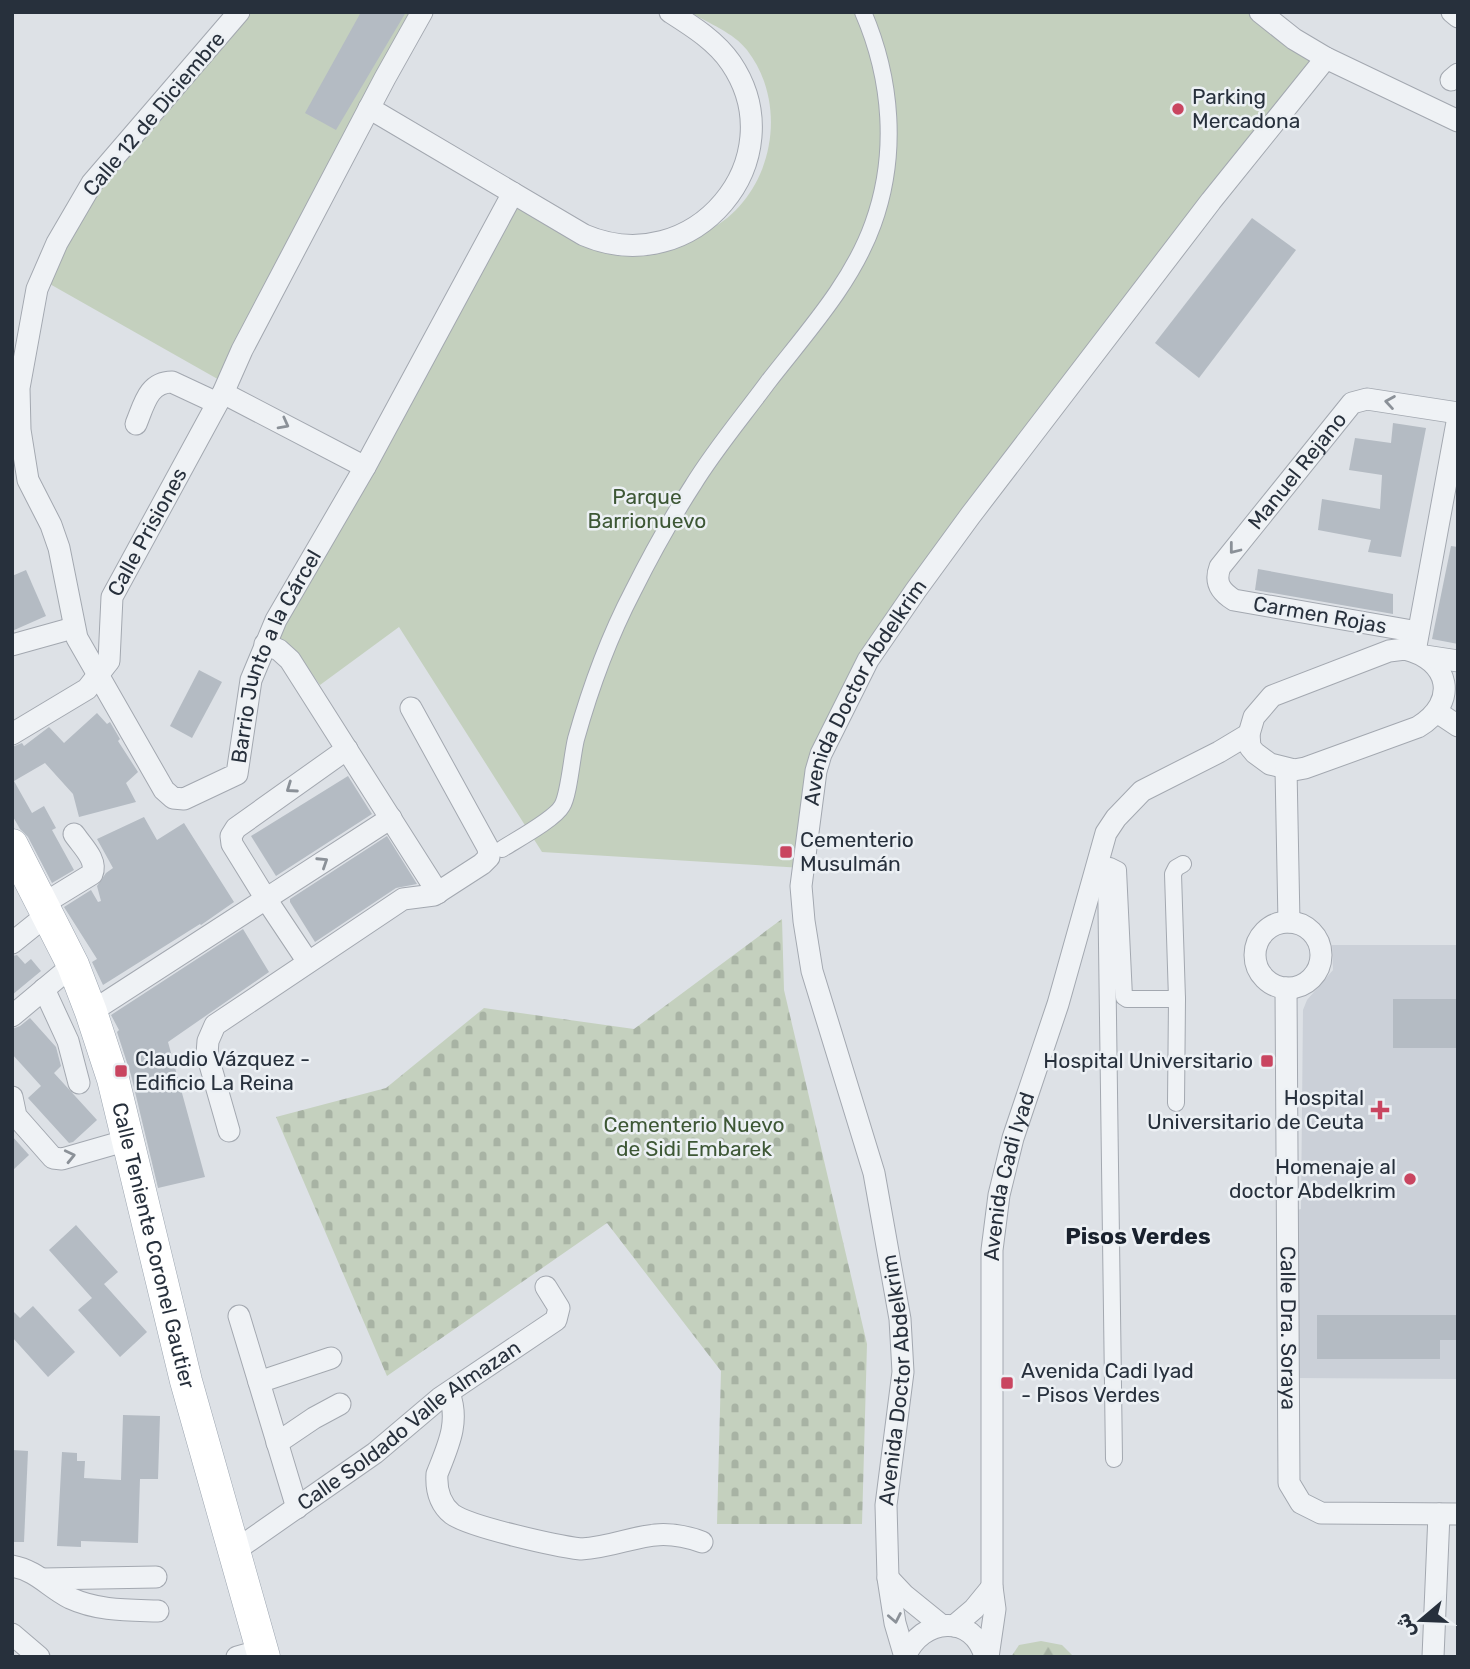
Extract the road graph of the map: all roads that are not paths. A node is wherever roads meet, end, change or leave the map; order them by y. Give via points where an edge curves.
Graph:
1 (239, 12) edge
2 (422, 12) edge
3 (670, 12) edge
4 (863, 12) edge
5 (1260, 12) edge
6 (1452, 12) edge
7 (1458, 17) edge
8 (1326, 58) junction
9 (369, 108) junction
10 (1458, 121) edge
11 (513, 193) junction
12 (220, 398) junction
13 (1458, 415) edge
14 (136, 424) dead end
15 (12, 456) edge
16 (365, 467) junction
17 (28, 480) junction
18 (1223, 593) joint
19 (73, 628) junction
20 (265, 644) junction
21 (12, 645) edge
22 (1419, 646) junction
23 (1458, 662) edge
24 (1458, 676) edge
25 (98, 678) junction
26 (1440, 703) junction
27 (411, 708) dead end
28 (1458, 726) edge
29 (1249, 733) junction
30 (12, 734) edge
31 (347, 749) junction
32 (1277, 766) junction
33 (1142, 791) junction
34 (391, 818) junction
35 (74, 834) dead end
36 (12, 845) edge
37 (502, 849) dead end
38 (1183, 864) dead end
39 (438, 893) junction
40 (266, 900) junction
41 (46, 909) junction
42 (1289, 922) junction
43 (12, 943) edge
44 (308, 962) junction
45 (73, 965) junction
46 (1286, 988) junction
47 (44, 989) junction
48 (1177, 999) junction
49 (91, 1012) junction
50 (12, 1016) edge
51 (79, 1083) dead end
52 (12, 1097) edge
53 (1176, 1103) dead end
54 (229, 1131) dead end
55 (128, 1140) junction
56 (546, 1287) dead end
57 (239, 1316) dead end
58 (331, 1358) dead end
59 (259, 1382) junction
60 (449, 1393) junction
61 (340, 1404) dead end
62 (278, 1443) junction
63 (1114, 1459) dead end
64 (297, 1508) junction
65 (1448, 1514) edge
66 (702, 1542) dead end
67 (233, 1552) junction
68 (12, 1566) edge
69 (156, 1577) dead end
70 (888, 1578) junction
71 (43, 1579) junction
72 (992, 1587) junction
73 (158, 1611) dead end
74 (948, 1626) junction
75 (12, 1634) edge
76 (254, 1654) edge
77 (38, 1657) edge
78 (905, 1657) edge
79 (986, 1657) edge
80 (1433, 1657) edge

1 - 17 street, Calle 12 de Diciembre via 92,183 46,266 37,289 19,388
2 - 9 street
3 - 11 street via 721,50 746,95 751,129 746,158 716,211 674,239 628,247 584,235
4 - 37 street via 878,52 889,120 884,184 864,247 693,484 643,570 582,720 563,806
5 - 8 street
6 - 7 street
8 - 10 street
8 - 70 street, Avenida Doctor Abdelkrim via 1194,223 916,590 868,660 816,771 801,886 804,921 812,971 874,1173 900,1320 903,1372 887,1505
9 - 11 street
9 - 12 street
11 - 16 street, Barrio Junto a la Cárcel
12 - 14 street via 172,382 158,384
12 -> 16 street
12 - 25 street, Calle Prisiones via 112,597 111,655
13 -> 18 street, Manuel Rejano via 1367,398 1352,403 1220,567 1217,580
13 - 22 street
15 - 17 street
16 - 20 street, Barrio Junto a la Cárcel
17 - 19 street, Calle 12 de Diciembre via 59,548
18 - 22 street, Carmen Rojas
19 - 21 street
19 - 25 street, Calle 12 de Diciembre
20 - 25 street, Barrio Junto a la Cárcel via 251,680 237,774 184,799 168,795
20 - 31 street via 290,660
22 - 23 street
22 - 26 street via 1441,672
22 - 29 street via 1389,651 1272,696 1254,717
24 - 26 street
25 - 30 street via 88,689
26 - 28 street
26 - 32 street, Avenida Cadi Iyad via 1418,727 1305,768
27 - 39 street via 489,852 482,864
29 - 32 street via 1250,747
29 - 33 street, Avenida Cadi Iyad
31 - 34 street
31 -> 40 street via 232,832 232,844
32 - 33 street, Avenida Cadi Iyad via 1226,762
32 - 42 street
33 - 72 street, Avenida Cadi Iyad via 1106,833 999,1195 992,1250
34 - 39 street
40 -> 34 street
35 - 41 street via 94,869
36 - 41 main road, Calle Teniente Coronel Gautier
38 - 48 street via 1173,874
39 - 44 street via 403,899
40 - 44 street
40 - 49 street
41 - 43 street
41 - 45 main road, Calle Teniente Coronel Gautier
42 - 46 street via 1270,927 1255,953 1260,972
42 - 46 street via 1307,928 1320,951 1311,977
44 - 54 street via 221,1019 211,1032 207,1054
45 - 47 street
45 - 49 main road, Calle Teniente Coronel Gautier
46 - 65 street, Calle Dra. Soraya via 1289,1483 1301,1503 1321,1513
47 - 50 street
47 - 51 street via 68,1041
48 - 53 street
48 - 63 street via 1124,997 1118,870 1111,866 1106,871
49 - 55 main road, Calle Teniente Coronel Gautier
52 -> 55 street via 16,1116 53,1158
55 - 67 main road, Calle Teniente Coronel Gautier
56 - 60 street, Calle Soldado Valle Almazan via 559,1308 556,1320
57 - 59 street
58 - 59 street
59 - 62 street
60 - 64 street, Calle Soldado Valle Almazan
60 - 66 street via 455,1423 437,1483 445,1507 464,1521 580,1549 645,1534 686,1536
61 - 62 street
62 - 64 street
64 - 67 street, Calle Soldado Valle Almazan
65 - 80 street
67 - 76 main road, Calle Teniente Coronel Gautier
68 - 71 street
69 - 71 street
70 - 74 street
70 -> 78 street, Avenida Doctor Abdelkrim
71 - 73 street via 60,1593 92,1606
72 - 74 street via 974,1609
72 - 79 street, Avenida Cadi Iyad via 995,1609
74 - 78 street via 929,1628 918,1635
74 - 79 street via 976,1639
75 - 77 street

